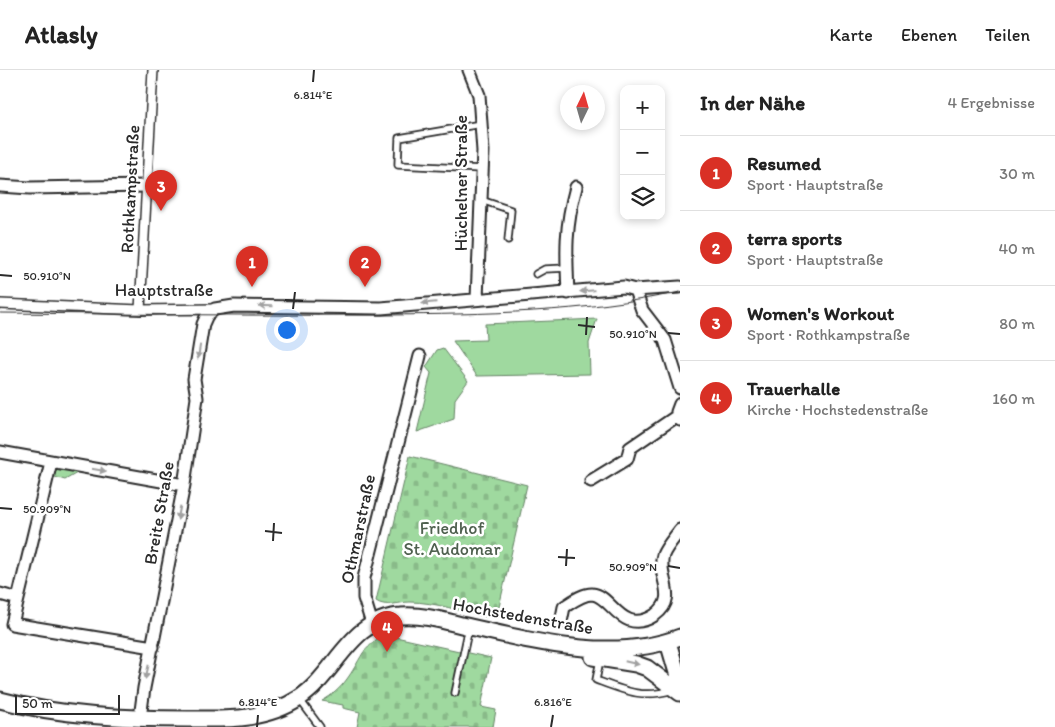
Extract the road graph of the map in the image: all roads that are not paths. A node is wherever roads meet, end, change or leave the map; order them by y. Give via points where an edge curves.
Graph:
1 (153, 70) edge
2 (469, 70) edge
3 (481, 124) junction
4 (482, 169) junction
5 (0, 186) edge
6 (146, 186) junction
7 (576, 187) dead end
8 (481, 200) junction
9 (508, 240) dead end
10 (567, 268) junction
11 (536, 274) dead end
12 (680, 287) edge
13 (635, 290) junction
14 (568, 292) junction
15 (477, 299) junction
16 (0, 304) edge
17 (215, 309) junction
18 (140, 310) junction
19 (420, 356) dead end
20 (680, 388) edge
21 (680, 404) edge
22 (679, 418) edge
23 (0, 452) edge
24 (51, 462) junction
25 (591, 481) dead end
26 (184, 485) junction
27 (680, 530) edge
28 (0, 594) edge
29 (18, 599) junction
30 (561, 622) dead end
31 (372, 624) junction
32 (469, 627) junction
33 (674, 640) edge
34 (551, 643) junction
35 (153, 647) junction
36 (601, 658) junction
37 (679, 688) edge
38 (455, 693) dead end
39 (298, 699) junction
40 (0, 700) edge
41 (140, 722) edge
42 (320, 727) edge

1 - 6 street, Rothkampstraße
2 - 3 street, Hüchelner Straße via 479,95
3 - 4 street, Hüchelner Straße
3 - 4 lane via 399,138 398,165
4 - 8 street, Hüchelner Straße
5 - 6 street
6 - 18 street, Rothkampstraße
7 - 10 street via 568,218
8 - 9 lane via 511,210
8 - 15 street, Hüchelner Straße
10 - 11 lane via 545,269
10 - 14 street
12 - 13 street, Hauptstraße
13 -> 14 street, Hauptstraße via 624,287
13 - 20 street via 642,310 665,340
14 - 15 street, Hauptstraße
15 -> 17 street, Hauptstraße via 381,308 234,306
16 - 18 street, Hauptstraße
17 - 18 street, Hauptstraße
17 -> 26 street, Breite Straße via 206,315 203,324 194,379 197,398
19 - 31 street, Othmarstraße via 364,578 364,598
21 - 22 street
22 - 25 street via 630,448 626,459
23 - 24 street
24 -> 26 street
24 - 29 street
26 -> 35 street, Breite Straße
27 - 30 street via 663,554 661,564 668,594 661,611 644,619 628,619 592,594 564,607
28 - 29 street
29 - 35 street via 12,624
31 - 32 street, Hochstedenstraße via 398,616 411,616
31 - 39 street via 349,642
32 - 34 street, Hochstedenstraße
32 - 38 lane
33 - 34 street, Hochstedenstraße via 610,649
33 - 37 street, Hochstedenstraße
34 - 36 street
35 -> 41 street, Breite Straße
36 -> 37 street via 647,668
36 - 37 lane via 596,680 634,694 659,694
39 - 41 street via 262,714 234,719
39 - 42 lane
40 - 41 street

